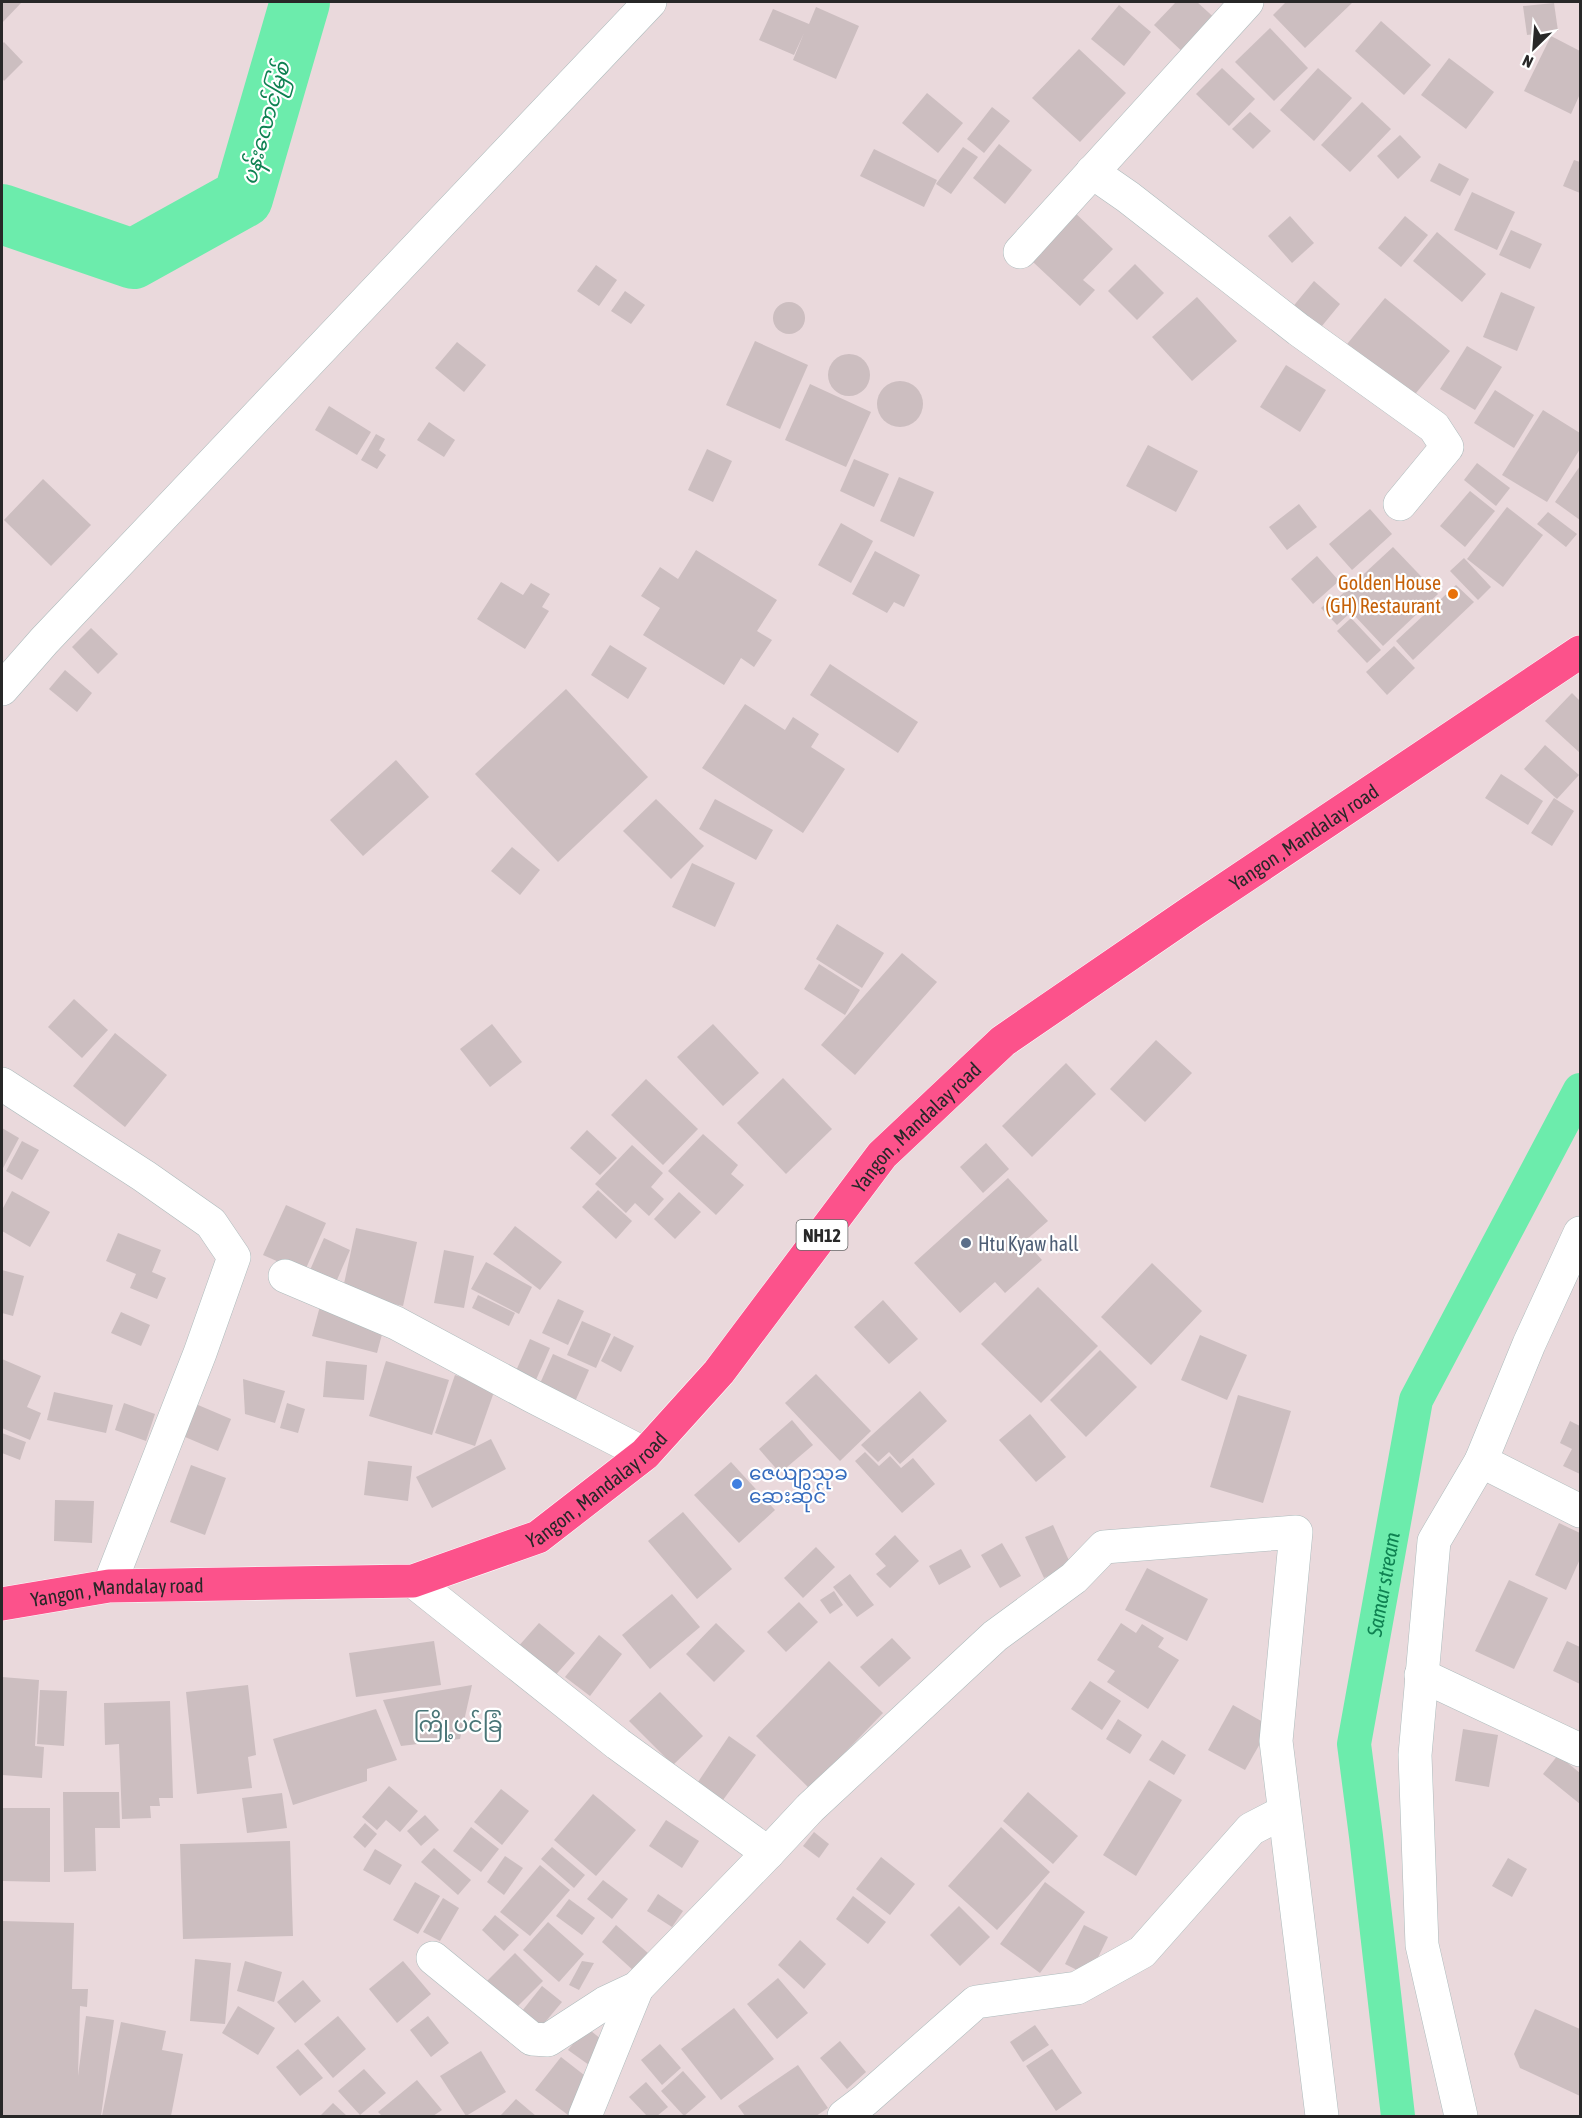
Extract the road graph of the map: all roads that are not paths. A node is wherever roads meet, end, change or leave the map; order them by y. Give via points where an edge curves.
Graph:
1 (650, 2) edge
2 (1247, 2) edge
3 (1092, 172) junction
4 (1020, 252) dead end
5 (1400, 504) dead end
6 (1581, 652) edge
7 (2, 689) edge
8 (2, 1084) edge
9 (1580, 1237) edge
10 (285, 1276) dead end
11 (645, 1454) junction
12 (1481, 1461) junction
13 (1581, 1511) edge
14 (413, 1581) junction
15 (109, 1586) junction
16 (2, 1604) edge
17 (1421, 1675) junction
18 (1581, 1750) edge
19 (1284, 1812) junction
20 (768, 1853) junction
21 (433, 1958) dead end
22 (637, 1988) junction
23 (585, 2116) edge
24 (844, 2116) edge
25 (1322, 2116) edge
26 (1461, 2116) edge

1 - 7 street
2 - 3 street
3 - 4 street
3 - 5 street via 1434,427 1447,447
6 - 11 highway, Yangon , Mandalay road / NH12 via 1003,1041 882,1155 719,1372
8 - 15 street via 211,1223 234,1257
9 - 12 street via 1529,1344
10 - 11 street via 396,1323
11 - 14 highway, Yangon , Mandalay road / NH12 via 538,1537
12 - 13 street
12 - 17 street via 1434,1541
14 - 15 highway, Yangon , Mandalay road / NH12
14 - 20 street via 618,1744
15 - 16 highway, Yangon , Mandalay road / NH12
17 - 18 street
17 - 26 street via 1415,1755 1422,1945
19 - 20 street via 1276,1741 1296,1532 1104,1547 1074,1578 995,1636 810,1808
19 - 24 street via 1251,1829 1142,1952 1077,1988 976,2002
19 - 25 street
20 - 22 street
21 - 22 street via 532,2039 548,2040 605,2003
22 - 23 street

